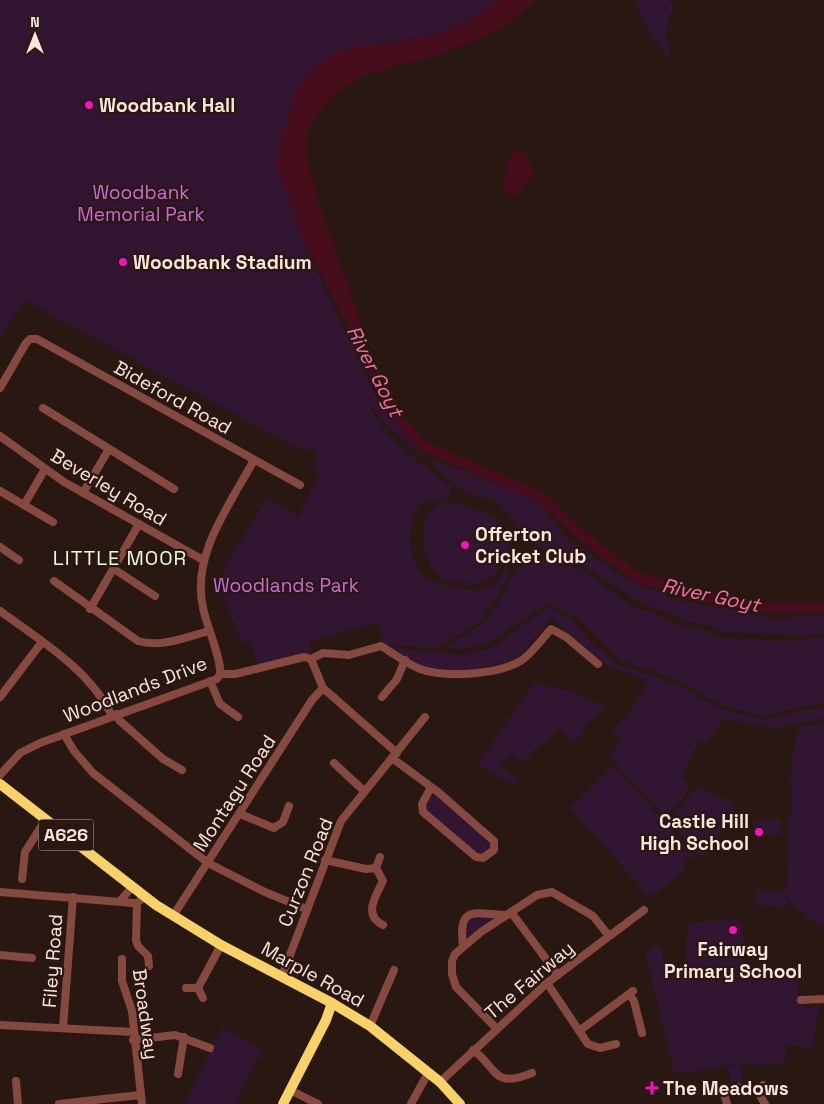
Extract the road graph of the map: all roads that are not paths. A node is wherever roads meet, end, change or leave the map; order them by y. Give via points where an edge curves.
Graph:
1 (0, 388) edge
2 (43, 408) dead end
3 (0, 436) edge
4 (109, 449) junction
5 (254, 460) junction
6 (45, 469) junction
7 (300, 486) dead end
8 (174, 489) dead end
9 (0, 491) edge
10 (83, 493) junction
11 (24, 505) junction
12 (53, 522) dead end
13 (139, 524) junction
14 (0, 547) edge
15 (19, 560) dead end
16 (204, 560) junction
17 (114, 569) junction
18 (54, 581) dead end
19 (155, 596) dead end
20 (90, 609) junction
21 (0, 611) edge
22 (209, 631) junction
23 (42, 642) junction
24 (311, 659) junction
25 (405, 660) junction
26 (598, 664) dead end
27 (220, 674) junction
28 (210, 681) junction
29 (323, 688) junction
30 (382, 696) dead end
31 (0, 697) edge
32 (114, 715) junction
33 (238, 717) dead end
34 (425, 717) dead end
35 (64, 734) junction
36 (395, 756) junction
37 (334, 762) dead end
38 (182, 770) dead end
39 (0, 775) edge
40 (0, 784) edge
41 (431, 788) junction
42 (364, 791) junction
43 (289, 806) dead end
44 (240, 814) junction
45 (46, 819) junction
46 (380, 857) dead end
47 (325, 860) junction
48 (208, 863) junction
49 (376, 868) junction
50 (22, 879) dead end
51 (0, 892) edge
52 (137, 895) junction
53 (73, 897) junction
54 (120, 901) junction
55 (306, 909) junction
56 (644, 910) dead end
57 (509, 913) junction
58 (174, 916) junction
59 (383, 925) dead end
60 (609, 936) junction
61 (221, 945) junction
62 (462, 947) junction
63 (0, 955) edge
64 (32, 958) dead end
65 (122, 958) dead end
66 (149, 966) dead end
67 (394, 970) dead end
68 (558, 975) junction
69 (282, 976) junction
70 (547, 983) junction
71 (186, 988) dead end
72 (198, 988) junction
73 (202, 998) dead end
74 (824, 999) edge
75 (800, 1000) dead end
76 (335, 1004) junction
77 (0, 1025) edge
78 (370, 1026) junction
79 (63, 1028) junction
80 (496, 1028) junction
81 (642, 1028) dead end
82 (579, 1031) junction
83 (133, 1036) junction
84 (184, 1036) junction
85 (616, 1044) dead end
86 (210, 1048) dead end
87 (473, 1050) junction
88 (428, 1073) junction
89 (532, 1073) dead end
90 (178, 1074) dead end
91 (16, 1081) dead end
92 (440, 1082) junction
93 (763, 1085) dead end
94 (290, 1090) junction
95 (758, 1092) junction
96 (140, 1094) junction
97 (321, 1103) edge
98 (18, 1104) edge
99 (59, 1104) edge
100 (142, 1104) edge
101 (283, 1104) edge
102 (411, 1104) edge
103 (460, 1104) edge
104 (727, 1104) edge
105 (765, 1104) edge

1 - 5 street, Bideford Road via 26,343 37,339
2 - 4 street
3 - 6 street, Beverley Road
4 - 8 street
4 - 10 street
5 - 7 street, Bideford Road
5 - 16 street via 206,549
6 - 10 street, Beverley Road
6 - 11 street
9 - 11 street
10 - 13 street, Beverley Road
11 - 12 street
13 - 16 street, Beverley Road
13 - 17 street
14 - 15 street
16 - 22 street via 200,590
17 - 19 street
17 - 20 street
18 - 20 street
20 - 22 street via 147,644 169,642
21 - 23 street
22 - 27 street
23 - 31 street
23 - 32 street via 93,685
24 - 25 street, Woodlands Drive via 323,653 349,655 381,646
24 - 27 street, Woodlands Drive via 304,657 235,674
24 - 29 street
25 - 26 street, Woodlands Drive via 420,669 444,674 470,674 522,660 552,629
25 - 30 street via 397,679
27 - 28 street, Woodlands Drive
28 - 32 street, Woodlands Drive
28 - 33 street via 220,704
29 - 36 street
29 - 44 street, Montagu Road via 312,700
32 - 35 street, Woodlands Drive
32 - 38 street via 163,759
34 - 36 street, Curzon Road
35 - 39 street, Woodlands Drive via 20,753
35 - 48 street via 93,773
36 - 41 street
36 - 42 street, Curzon Road
37 - 42 street
40 - 45 main road, A626
41 - 41 street via 494,841 494,850 482,858 476,857 423,812 422,804
42 - 47 street, Curzon Road via 341,821
43 - 44 street via 283,822 274,828
44 - 48 street, Montagu Road
45 - 50 street via 24,852
45 - 52 main road, A626
46 - 49 street
47 - 49 street via 366,869
47 - 55 street, Curzon Road
48 - 55 street
48 - 58 street, Montagu Road
49 - 59 street via 383,881 371,908 372,916
51 - 53 street
52 - 54 street
52 - 54 street
52 - 58 main road, Marple Road / A626
52 - 66 street via 136,940 148,956
53 - 54 street
53 - 79 street, Filey Road
55 - 69 street, Curzon Road
56 - 60 street, The Fairway
57 - 60 street via 542,892 552,892 593,916
57 - 62 street
57 - 62 street via 466,916 460,927
57 - 68 street
58 - 61 main road, Marple Road / A626
60 - 68 street, The Fairway
61 - 69 main road, Marple Road / A626
61 - 72 street
62 - 80 street via 452,961 456,988
63 - 64 street
65 - 83 street, Broadway via 122,980 132,1011
67 - 78 street
68 - 70 street, The Fairway
69 - 76 main road, Marple Road / A626
70 - 80 street, The Fairway
70 - 82 street
71 - 72 street
72 - 73 street
74 - 75 street
76 - 78 main road, Marple Road / A626
76 - 94 main road
77 - 79 street
78 - 88 main road, Marple Road / A626
79 - 83 street
80 - 87 street, The Fairway
81 - 82 street via 631,993
82 - 85 street via 591,1046 609,1048
83 - 84 street
83 - 96 street, Broadway
84 - 86 street
84 - 90 street
87 - 89 street via 495,1074 503,1078 518,1079
87 - 92 street, The Fairway
88 - 92 main road, Marple Road / A626
88 - 102 street
91 - 98 street
92 - 103 main road, Marple Road / A626
93 - 95 street
94 - 97 street
94 - 101 main road
95 - 104 street via 738,1087 720,1091
95 - 105 street
96 - 99 street
96 - 100 street, Broadway

